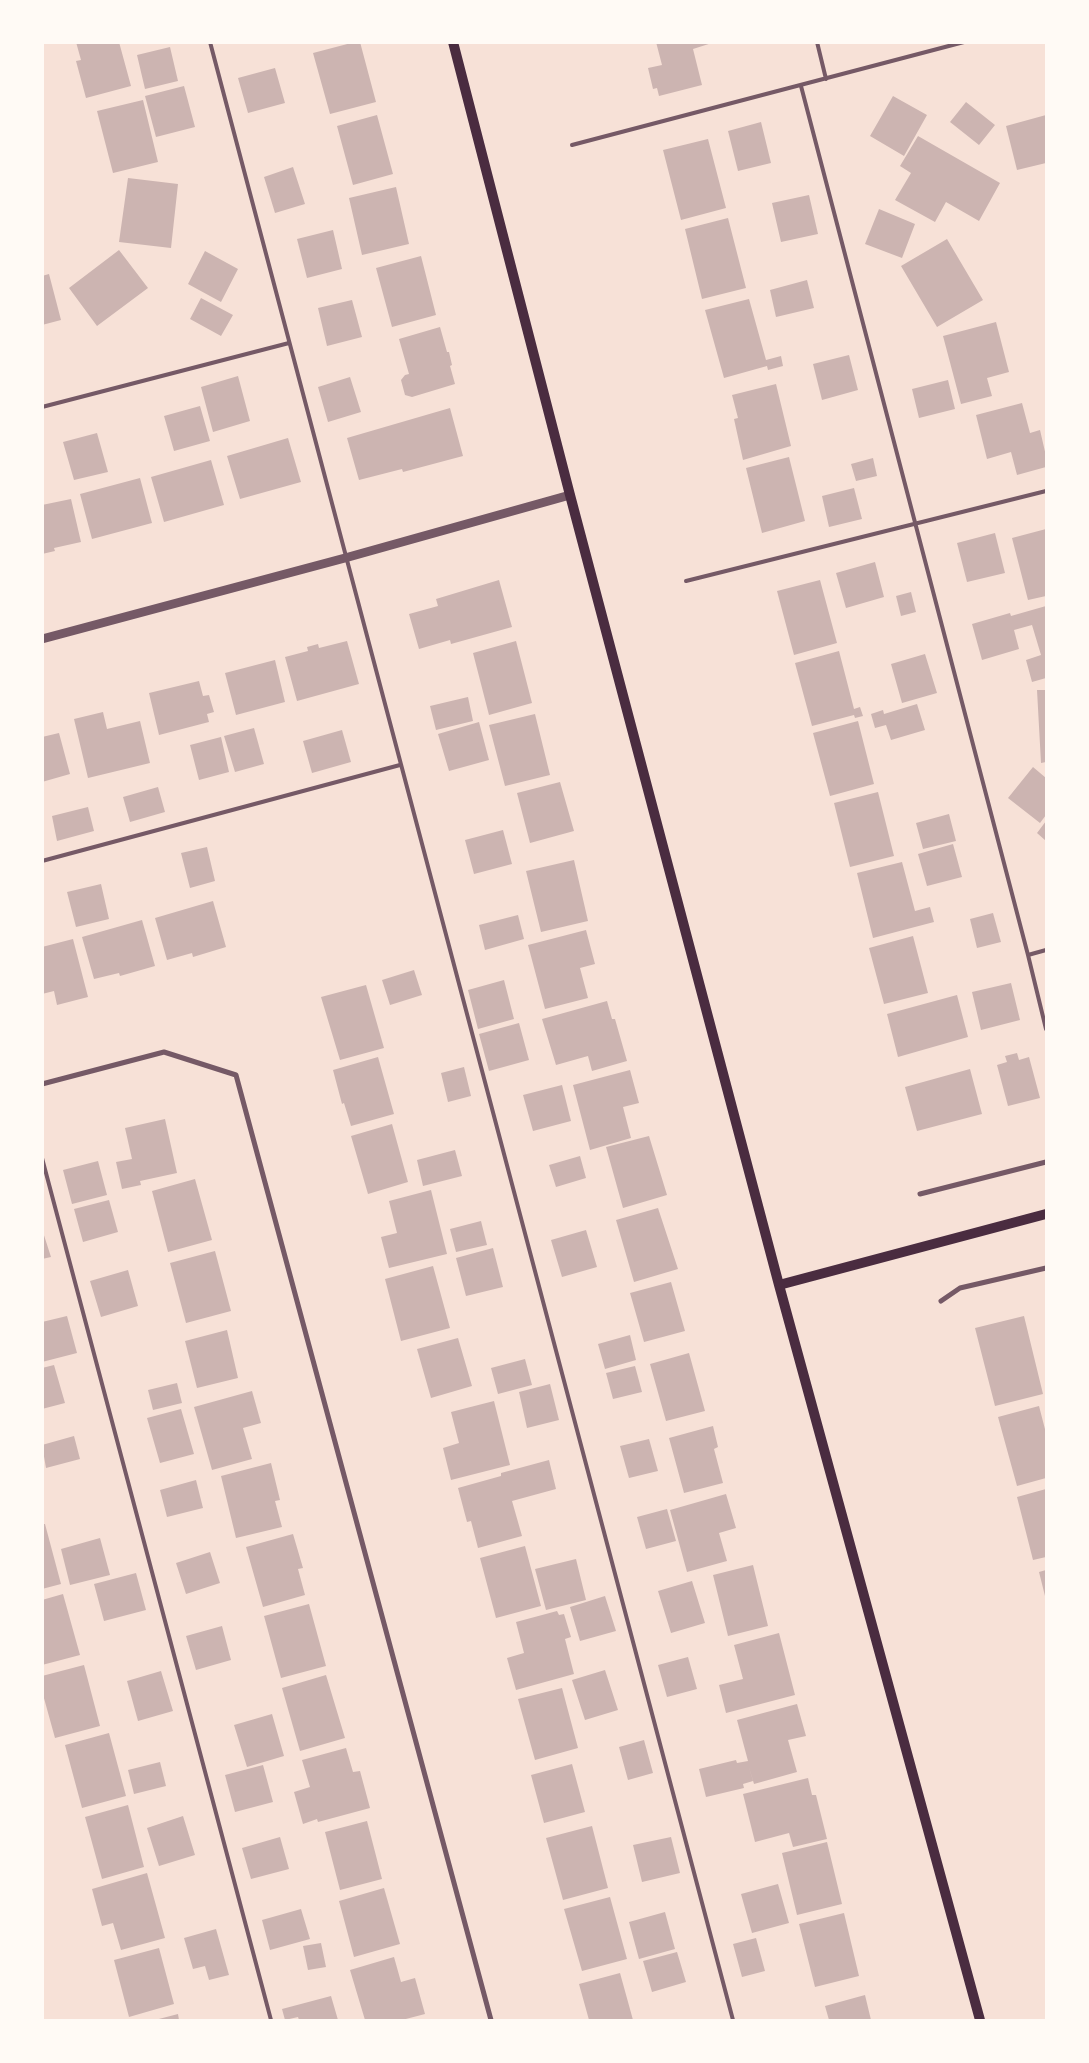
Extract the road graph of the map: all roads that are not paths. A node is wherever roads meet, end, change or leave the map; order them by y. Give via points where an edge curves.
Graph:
1 (210, 42) edge
2 (453, 42) edge
3 (817, 42) edge
4 (964, 42) edge
5 (826, 79) junction
6 (801, 86) junction
7 (572, 145) dead end
8 (289, 343) junction
9 (42, 407) edge
10 (1046, 491) edge
11 (570, 495) junction
12 (915, 525) junction
13 (346, 558) junction
14 (686, 581) dead end
15 (42, 639) edge
16 (400, 765) junction
17 (42, 861) edge
18 (1046, 950) edge
19 (1028, 955) junction
20 (1046, 1029) edge
21 (42, 1084) edge
22 (42, 1158) edge
23 (1046, 1162) edge
24 (920, 1194) dead end
25 (1046, 1214) edge
26 (1046, 1268) edge
27 (778, 1285) junction
28 (940, 1301) dead end
29 (271, 2020) edge
30 (491, 2020) edge
31 (733, 2020) edge
32 (980, 2020) edge

1 - 8 lane
2 - 11 main road
3 - 5 lane
4 - 5 lane
5 - 6 lane
6 - 7 lane
6 - 12 lane
8 - 9 lane
8 - 13 lane
10 - 12 lane
11 - 13 street
11 - 27 main road
12 - 14 lane
12 - 19 lane
13 - 15 street
13 - 16 lane
16 - 17 lane
16 - 31 lane
18 - 19 lane
19 - 20 lane
21 - 30 street via 164,1052 236,1075
22 - 29 lane
23 - 24 street
25 - 27 main road
26 - 28 street via 960,1288
27 - 32 main road

